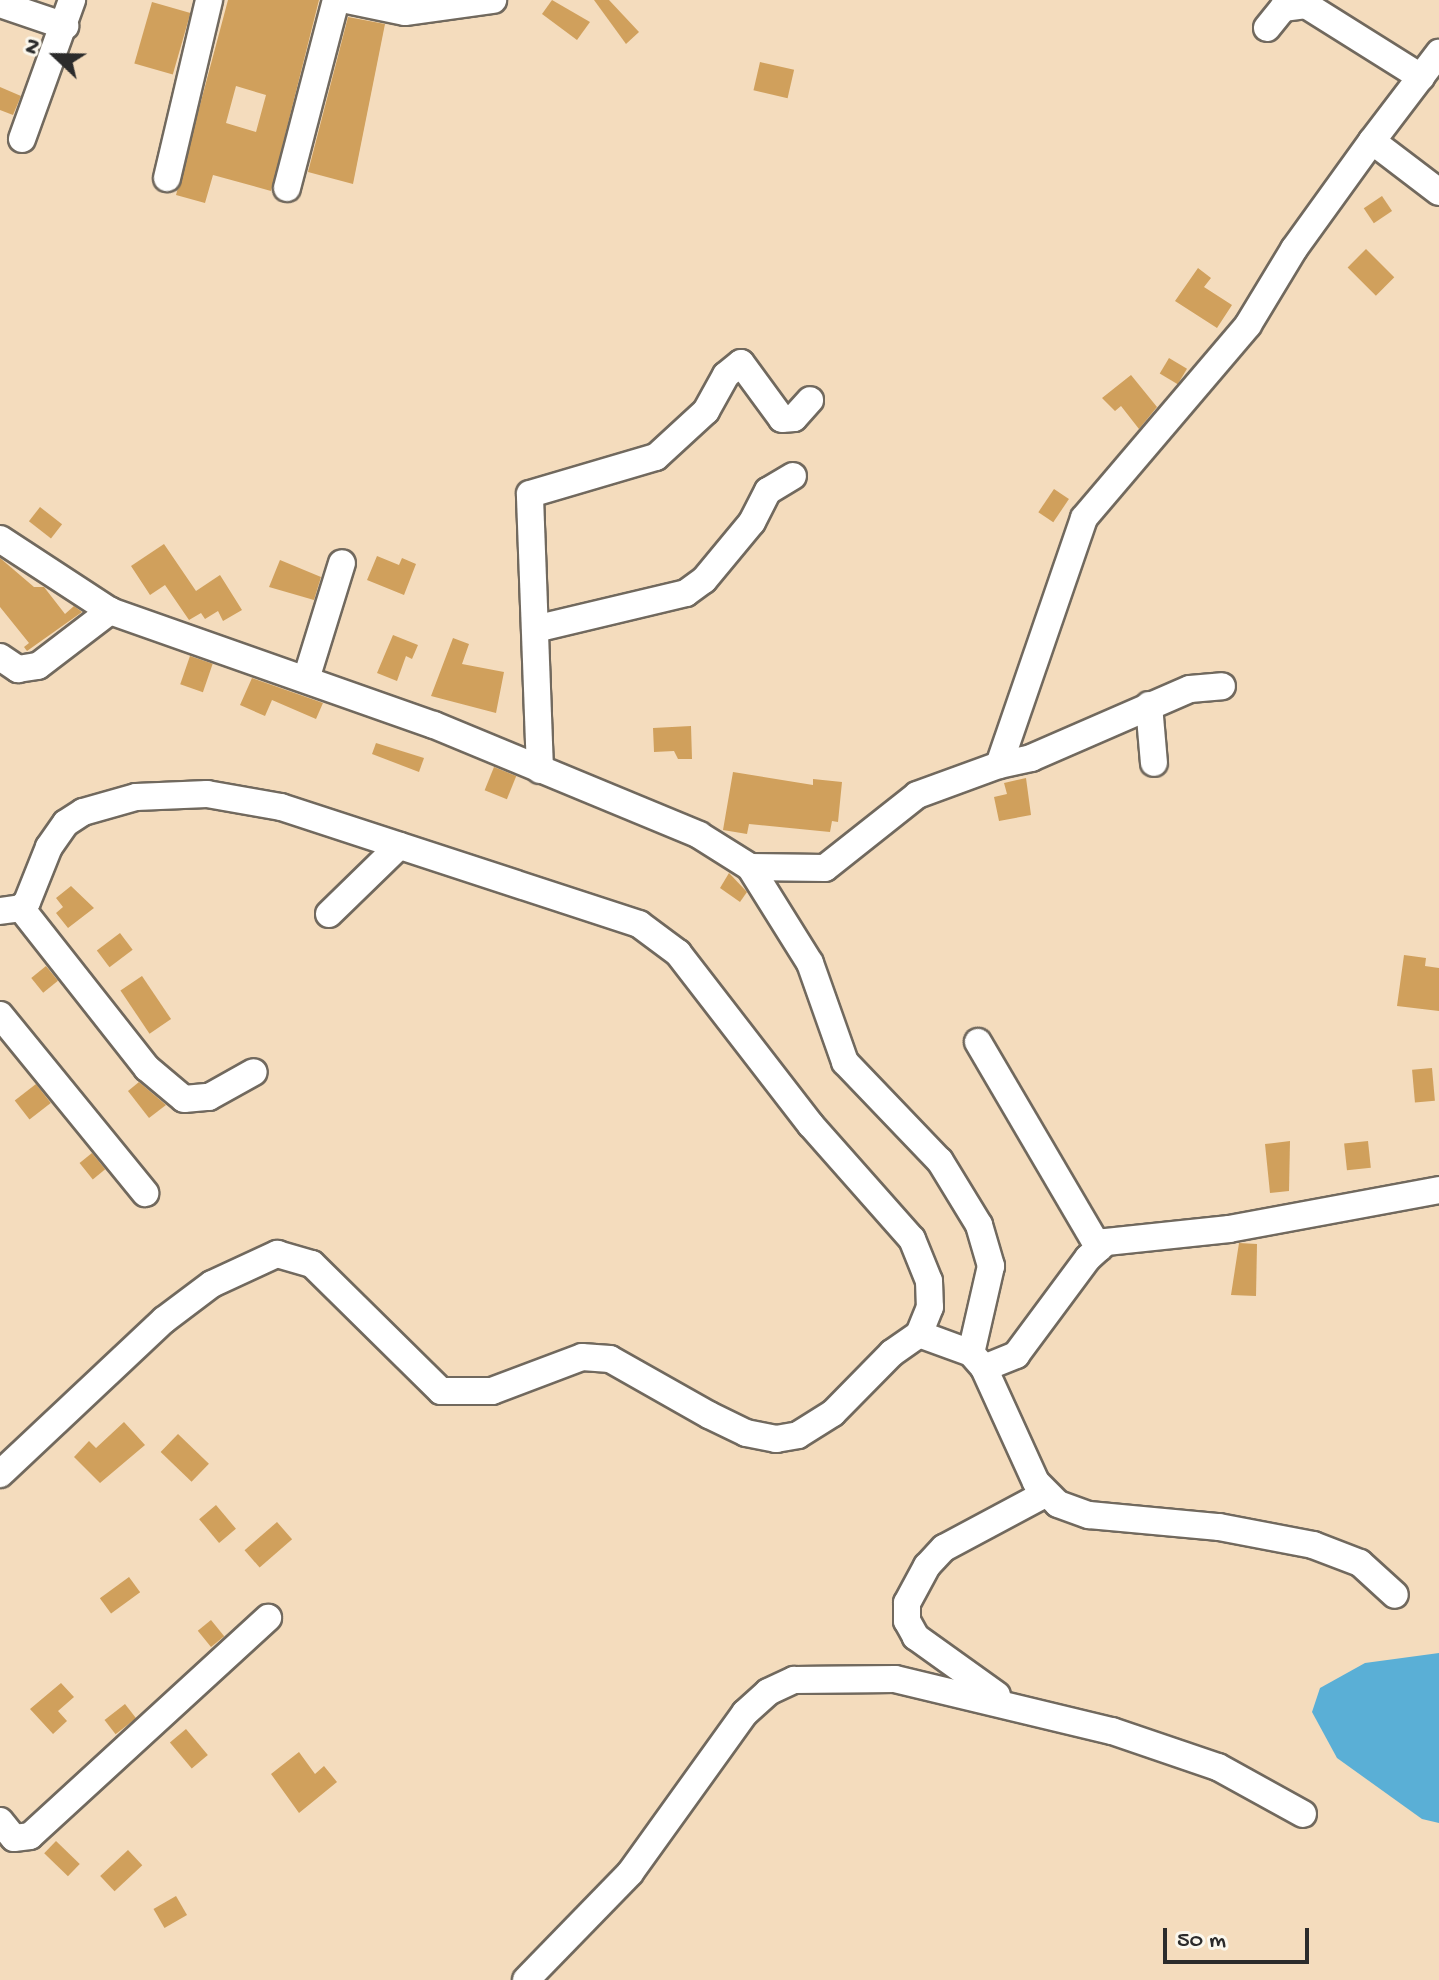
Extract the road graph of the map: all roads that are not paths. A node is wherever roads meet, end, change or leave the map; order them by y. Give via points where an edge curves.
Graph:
1 (72, 0) edge
2 (209, 0) edge
3 (336, 0) edge
4 (347, 0) edge
5 (493, 0) edge
6 (0, 4) edge
7 (65, 26) junction
8 (1267, 28) dead end
9 (1439, 53) edge
10 (1421, 77) junction
11 (22, 139) dead end
12 (1372, 141) junction
13 (167, 178) dead end
14 (287, 188) dead end
15 (1439, 192) edge
16 (810, 400) dead end
17 (793, 476) dead end
18 (0, 539) edge
19 (342, 563) dead end
20 (110, 611) junction
21 (535, 629) junction
22 (0, 657) edge
23 (307, 676) junction
24 (1222, 686) dead end
25 (1149, 705) junction
26 (1154, 763) dead end
27 (999, 765) junction
28 (540, 770) junction
29 (399, 846) junction
30 (750, 867) junction
31 (10, 910) edge
32 (329, 914) dead end
33 (0, 1015) edge
34 (978, 1042) dead end
35 (254, 1072) dead end
36 (1439, 1190) edge
37 (145, 1193) dead end
38 (1099, 1248) junction
39 (919, 1334) junction
40 (978, 1360) junction
41 (0, 1474) edge
42 (1045, 1494) junction
43 (1395, 1595) dead end
44 (268, 1618) dead end
45 (1014, 1706) junction
46 (1303, 1814) dead end
47 (0, 1821) edge
48 (526, 1980) edge

1 - 7 street
2 - 13 street
3 - 14 street
4 - 5 street via 405,12
6 - 7 street
7 - 11 street
8 - 10 street via 1283,8 1306,5
9 - 10 street
10 - 12 street
12 - 15 street
12 - 27 street via 1294,249 1248,325 1084,518
16 - 21 street via 794,418 782,419 741,363 726,375 706,411 656,457 535,489 527,503
17 - 21 street via 768,491 752,522 704,580 686,593
18 - 20 street
19 - 23 street
20 - 22 street via 38,666 18,669
20 - 23 street
21 - 28 street
23 - 28 street
24 - 25 street via 1190,689
25 - 26 street
25 - 27 street via 1031,758
27 - 30 street via 917,795 825,868
28 - 30 street via 699,835
29 - 31 street via 234,797 136,797 83,812 66,823
29 - 32 street
29 - 39 street via 639,924 678,953 802,1115 912,1239 929,1281 930,1307
30 - 40 street via 810,963 845,1062 940,1161 979,1225 991,1266
31 - 35 street via 147,1068 176,1093 193,1101 209,1097
33 - 37 street
34 - 38 street
36 - 38 street via 1229,1229 1119,1239
38 - 40 street via 1016,1355
39 - 40 street
39 - 41 street via 892,1353 833,1413 798,1435 776,1439 746,1433 610,1359 582,1357 492,1391 441,1391 312,1264 277,1254 212,1284 164,1320
40 - 42 street
42 - 43 street via 1089,1515 1219,1527 1313,1545 1360,1563
42 - 45 street via 944,1548 927,1566 907,1603 907,1621 916,1637
44 - 47 street via 30,1836 19,1840
45 - 46 street via 1163,1746 1218,1767
45 - 48 street via 864,1676 794,1680 768,1692 745,1713 630,1873

